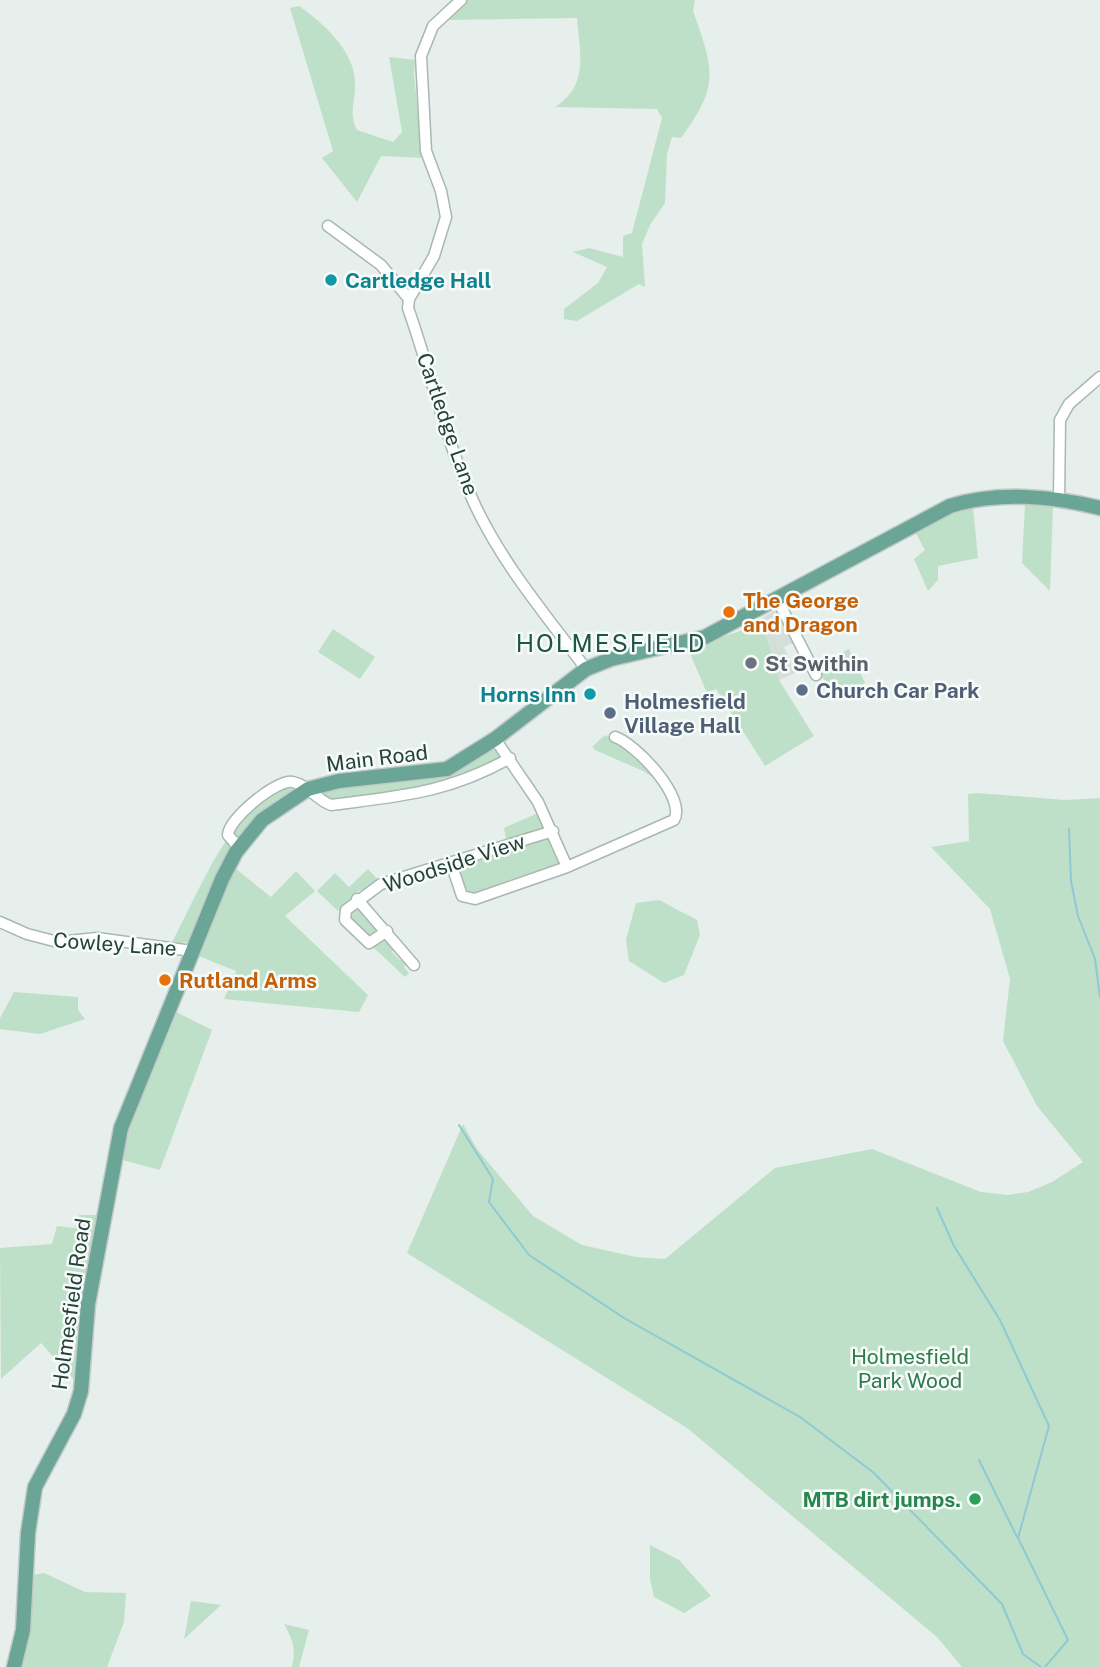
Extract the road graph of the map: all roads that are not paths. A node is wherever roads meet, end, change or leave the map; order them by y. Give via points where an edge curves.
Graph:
1 (461, 0) edge
2 (328, 226) dead end
3 (409, 299) junction
4 (1100, 377) edge
5 (1059, 499) junction
6 (1100, 508) edge
7 (778, 599) junction
8 (586, 669) junction
9 (816, 675) dead end
10 (615, 737) dead end
11 (495, 738) junction
12 (510, 758) junction
13 (308, 789) junction
14 (553, 831) junction
15 (239, 848) junction
16 (451, 863) junction
17 (567, 867) junction
18 (357, 899) junction
19 (0, 922) edge
20 (387, 931) junction
21 (192, 951) junction
22 (414, 965) dead end
23 (14, 1667) edge

1 - 3 street via 433,26 421,56 426,151 446,217 434,256
2 - 3 street, Cartledge Lane via 381,265
3 - 8 street, Cartledge Lane via 408,308 476,506 509,566
4 - 5 street via 1069,404 1060,420
5 - 6 main road, Main Road
5 - 7 main road, Main Road via 979,499 950,506
7 - 8 main road, Main Road via 690,642
7 - 9 street
8 - 11 main road, Main Road
10 - 17 street via 633,746 657,773 676,804 677,817
11 - 12 street
11 - 13 main road, Main Road via 447,769 339,781
12 - 13 street via 469,780 419,793 331,805
12 - 14 street
13 - 15 main road, Main Road via 271,813
13 - 15 street, Main Road via 286,782 248,807 228,830
14 - 16 street, Woodside View
14 - 17 street
15 - 21 main road, Main Road
16 - 17 street via 458,890 469,900
16 - 18 street, Woodside View via 381,884
18 - 20 street, Woodside View
18 - 20 street, Woodside View via 344,915 349,925 369,943
19 - 21 street, Cowley Lane via 58,942 97,939
20 - 22 street, Woodside View
21 - 23 main road, Holmesfield Road via 121,1128 88,1304 81,1391 74,1414 39,1474 34,1494 23,1630

